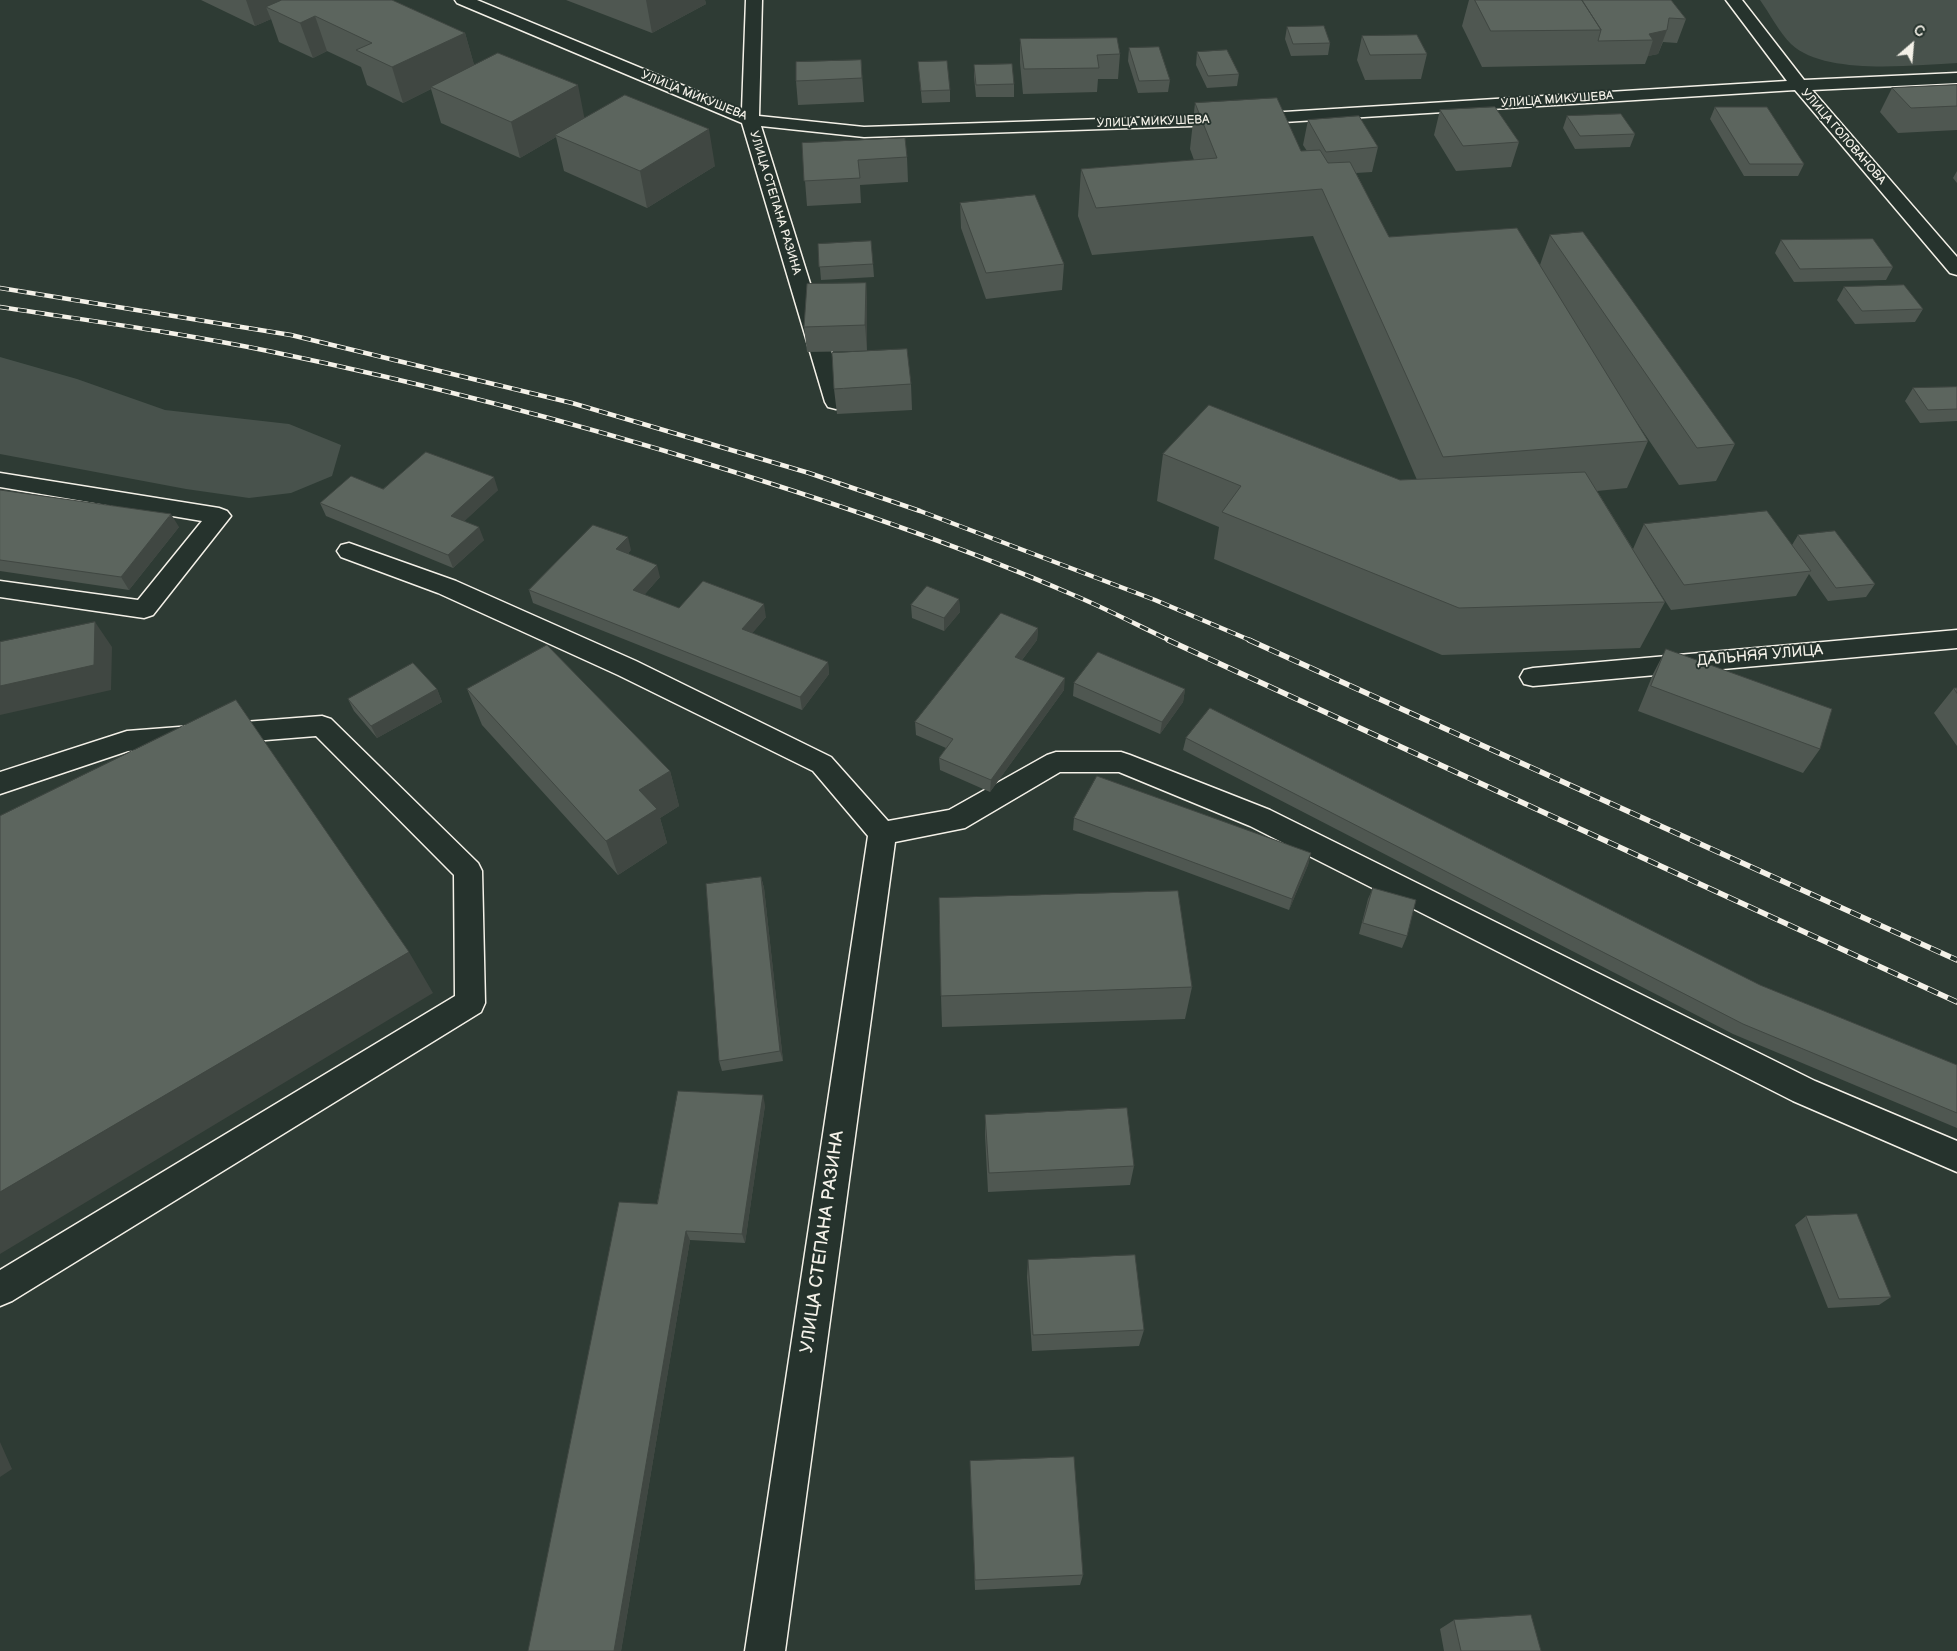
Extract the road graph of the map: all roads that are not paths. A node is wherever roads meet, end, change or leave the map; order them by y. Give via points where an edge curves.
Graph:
1 (462, 0) edge
2 (754, 0) edge
3 (1734, 0) edge
4 (1957, 78) edge
5 (1799, 85) junction
6 (750, 120) junction
7 (1957, 269) edge
8 (836, 402) edge
9 (0, 480) edge
10 (350, 551) dead end
11 (0, 589) edge
12 (1957, 639) edge
13 (1533, 677) dead end
14 (0, 783) edge
15 (882, 834) junction
16 (1957, 1157) edge
17 (0, 1289) edge
18 (765, 1651) edge

1 - 6 street, УЛИЦА МИКУШЕВА
2 - 6 street, УЛИЦА СТЕПАНА РАЗИНА
3 - 5 street, УЛИЦА ГОЛОВАНОВА
4 - 5 street, УЛИЦА МИКУШЕВА
5 - 6 street, УЛИЦА МИКУШЕВА via 1252,119 864,132
5 - 7 street, УЛИЦА ГОЛОВАНОВА
6 - 8 street, УЛИЦА СТЕПАНА РАЗИНА
9 - 11 street via 219,516 144,609
10 - 15 street via 447,587 609,660 822,764
12 - 13 street, ДАЛЬНЯЯ УЛИЦА
14 - 17 street via 127,741 322,726 468,871 470,1002
15 - 16 street via 955,820 1056,762 1121,762 1260,818 1804,1091
15 - 18 street, УЛИЦА СТЕПАНА РАЗИНА

